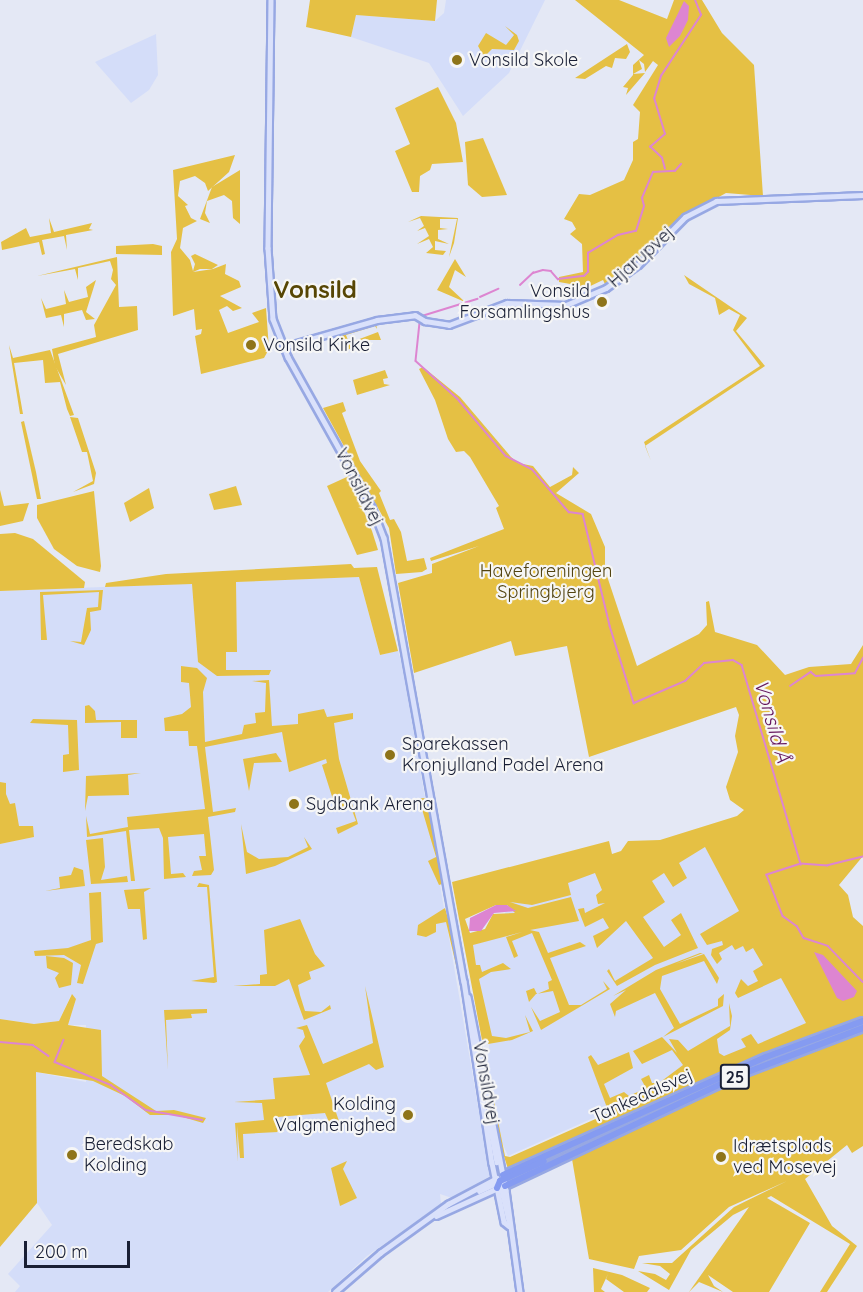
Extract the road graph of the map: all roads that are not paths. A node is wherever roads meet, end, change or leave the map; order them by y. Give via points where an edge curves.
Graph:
1 (271, 0) edge
2 (863, 195) edge
3 (283, 347) junction
4 (464, 981) junction
5 (863, 1021) edge
6 (863, 1028) edge
7 (477, 1049) junction
8 (500, 1182) junction
9 (433, 1216) junction
10 (335, 1292) edge
11 (520, 1292) edge

1 - 3 main road, Vonsildvej via 270,297
2 - 3 main road, Hjarupvej via 716,201 685,218 638,265 606,288 566,305 507,303 449,325 430,323 415,315 377,320
3 - 4 main road, Vonsildvej via 382,531
4 - 7 main road, Vonsildvej
4 - 7 main road, Vonsildvej
5 - 8 highway, Tankedalsvej / 25 via 766,1057 573,1143
6 - 8 highway, Tankedalsvej / 25 via 740,1075
7 - 8 main road, Vonsildvej via 488,1094
7 - 8 main road, Vonsildvej via 483,1103
8 - 9 main road
8 - 9 main road
8 - 11 main road via 504,1222 509,1225
9 - 10 main road via 380,1253

